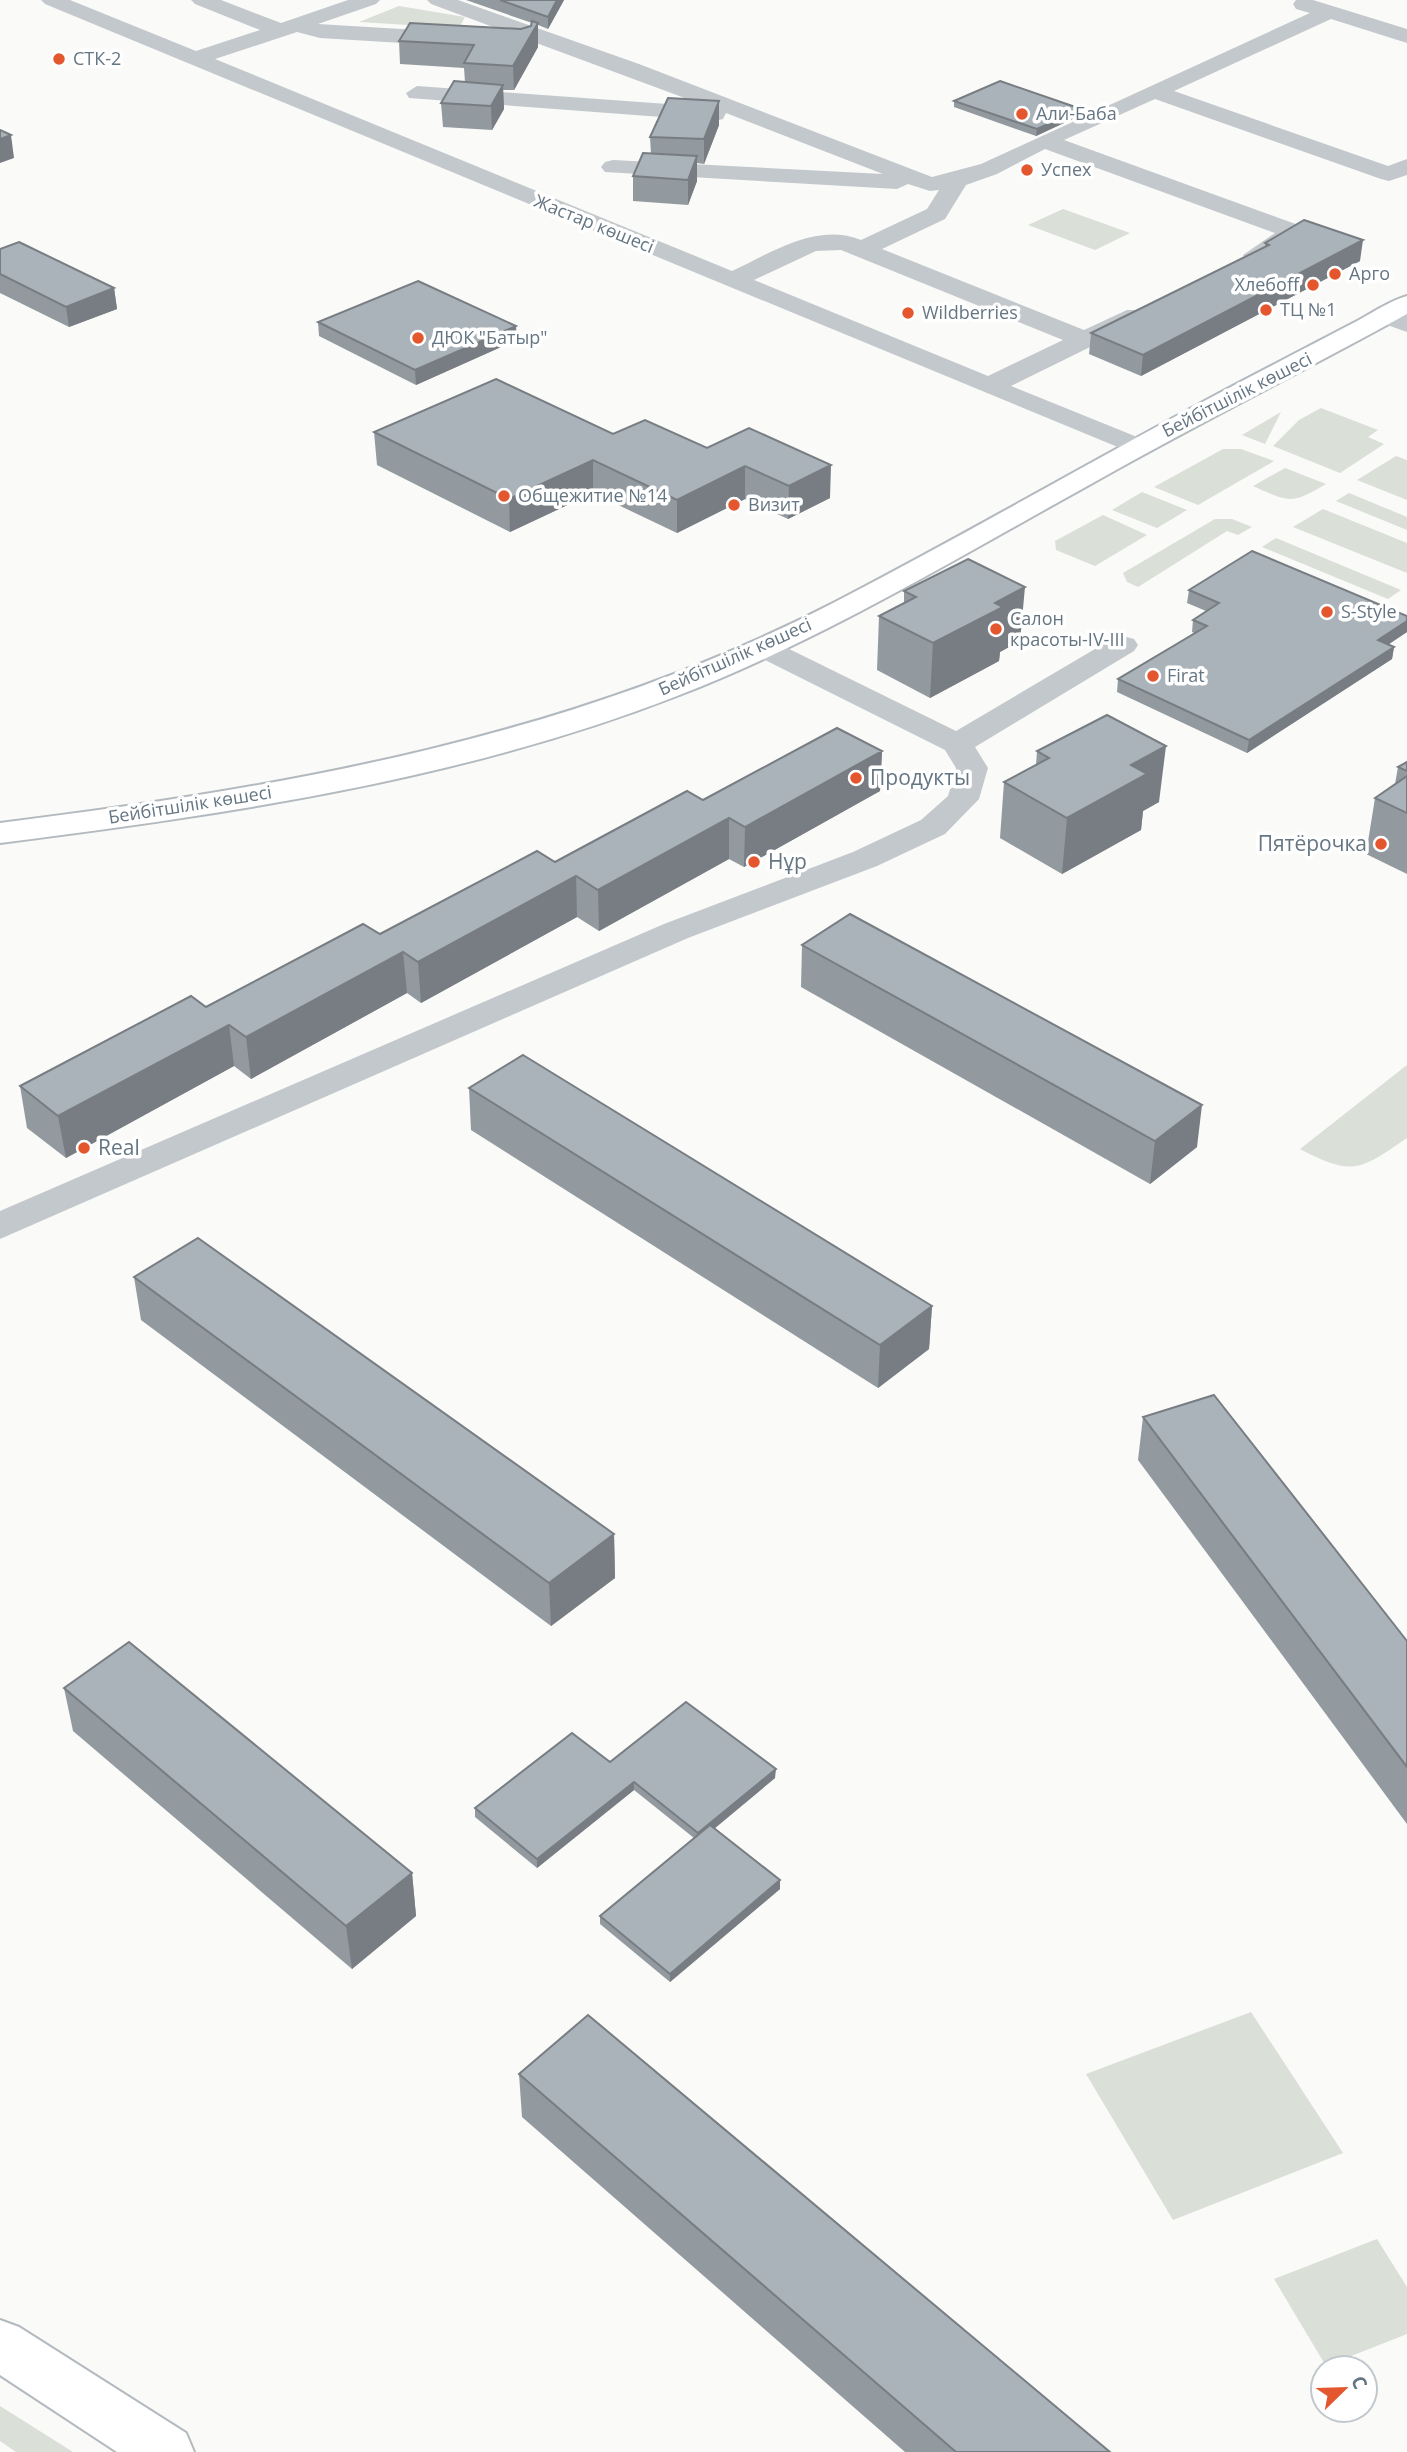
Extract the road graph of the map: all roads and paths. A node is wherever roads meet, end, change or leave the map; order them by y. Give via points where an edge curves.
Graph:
1 (52, 0) edge
2 (202, 0) edge
3 (369, 0) edge
4 (438, 0) edge
5 (1292, 0) edge
6 (1330, 12) junction
7 (290, 27) junction
8 (1407, 36) edge
9 (566, 45) junction
10 (195, 59) junction
11 (1154, 91) junction
12 (417, 93) dead end
13 (755, 117) junction
14 (1044, 141) junction
15 (1407, 166) edge
16 (613, 167) dead end
17 (955, 183) junction
18 (930, 184) junction
19 (862, 249) junction
20 (1238, 264) edge
21 (731, 281) junction
22 (1156, 305) edge
23 (1400, 315) edge
24 (1086, 340) junction
25 (989, 386) junction
26 (1137, 447) junction
27 (1123, 645) dead end
28 (764, 648) junction
29 (957, 744) junction
30 (0, 833) edge
31 (0, 1226) edge
32 (0, 2345) edge
33 (166, 2452) edge

1 - 10 street, Жастар көшесі
2 - 7 street
3 - 7 street
4 - 9 street
5 - 6 street
6 - 8 street
6 - 11 street
7 - 9 street
7 - 10 street
9 - 13 street
10 - 21 street, Жастар көшесі
11 - 14 street
11 - 15 street via 1389,174
12 - 13 street
13 - 18 street
14 - 17 street
14 - 20 street via 1295,232
16 - 18 street
17 - 18 street
17 - 19 street via 936,214
19 - 21 street via 844,242 811,244
19 - 24 street
21 - 25 street, Жастар көшесі
22 - 24 street
23 - 26 street, Бейбітшілік көшесі
24 - 25 street
25 - 26 street, Жастар көшесі
26 - 28 street, Бейбітшілік көшесі via 985,533
27 - 29 street
28 - 29 street
28 - 30 street, Бейбітшілік көшесі via 587,717 329,784
29 - 31 street via 972,768 963,799 933,827 854,863 676,931
32 - 33 street

